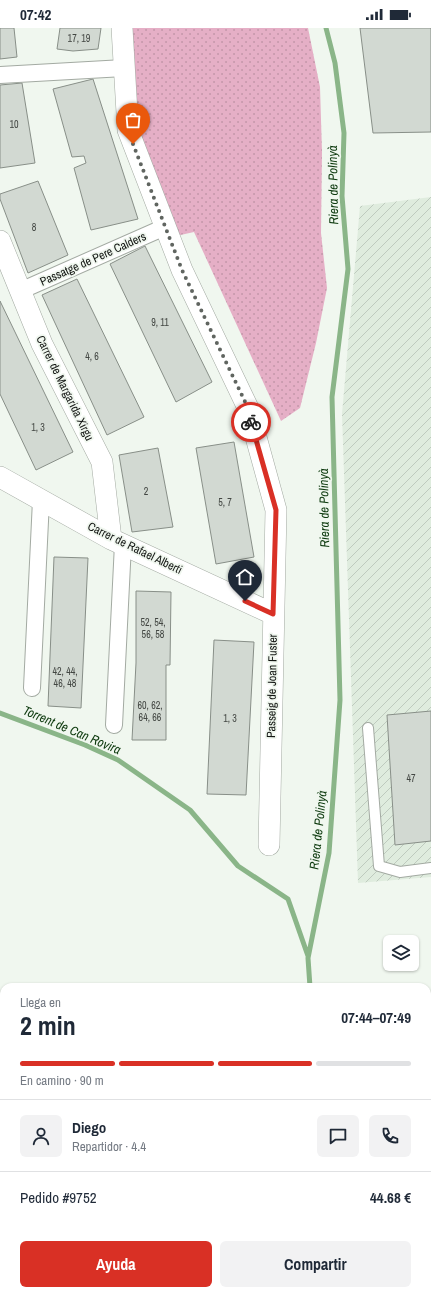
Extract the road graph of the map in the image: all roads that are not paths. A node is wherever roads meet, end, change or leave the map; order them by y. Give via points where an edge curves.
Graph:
1 (122, 28) edge
2 (124, 68) junction
3 (0, 76) edge
4 (165, 226) junction
5 (0, 242) edge
6 (20, 291) junction
7 (0, 477) edge
8 (41, 500) junction
9 (117, 542) junction
10 (273, 614) junction
11 (32, 688) dead end
12 (114, 725) dead end
13 (368, 728) dead end
14 (270, 845) dead end
15 (431, 868) edge

1 - 2 street, Passeig de Joan Fuster
2 - 3 street
2 - 4 street, Passeig de Joan Fuster via 128,130
4 - 6 street, Passatge de Pere Calders
4 - 10 street, Passeig de Joan Fuster via 182,270 248,408 276,510
5 - 6 street, Carrer de Margarida Xirgu
6 - 9 street, Carrer de Margarida Xirgu via 42,344 102,462
7 - 8 street, Carrer de Rafael Alberti
8 - 9 street, Carrer de Rafael Alberti
8 - 11 street
9 - 10 street, Carrer de Rafael Alberti
9 - 12 street
10 - 14 street, Passeig de Joan Fuster
13 - 15 lane via 379,866 400,872

